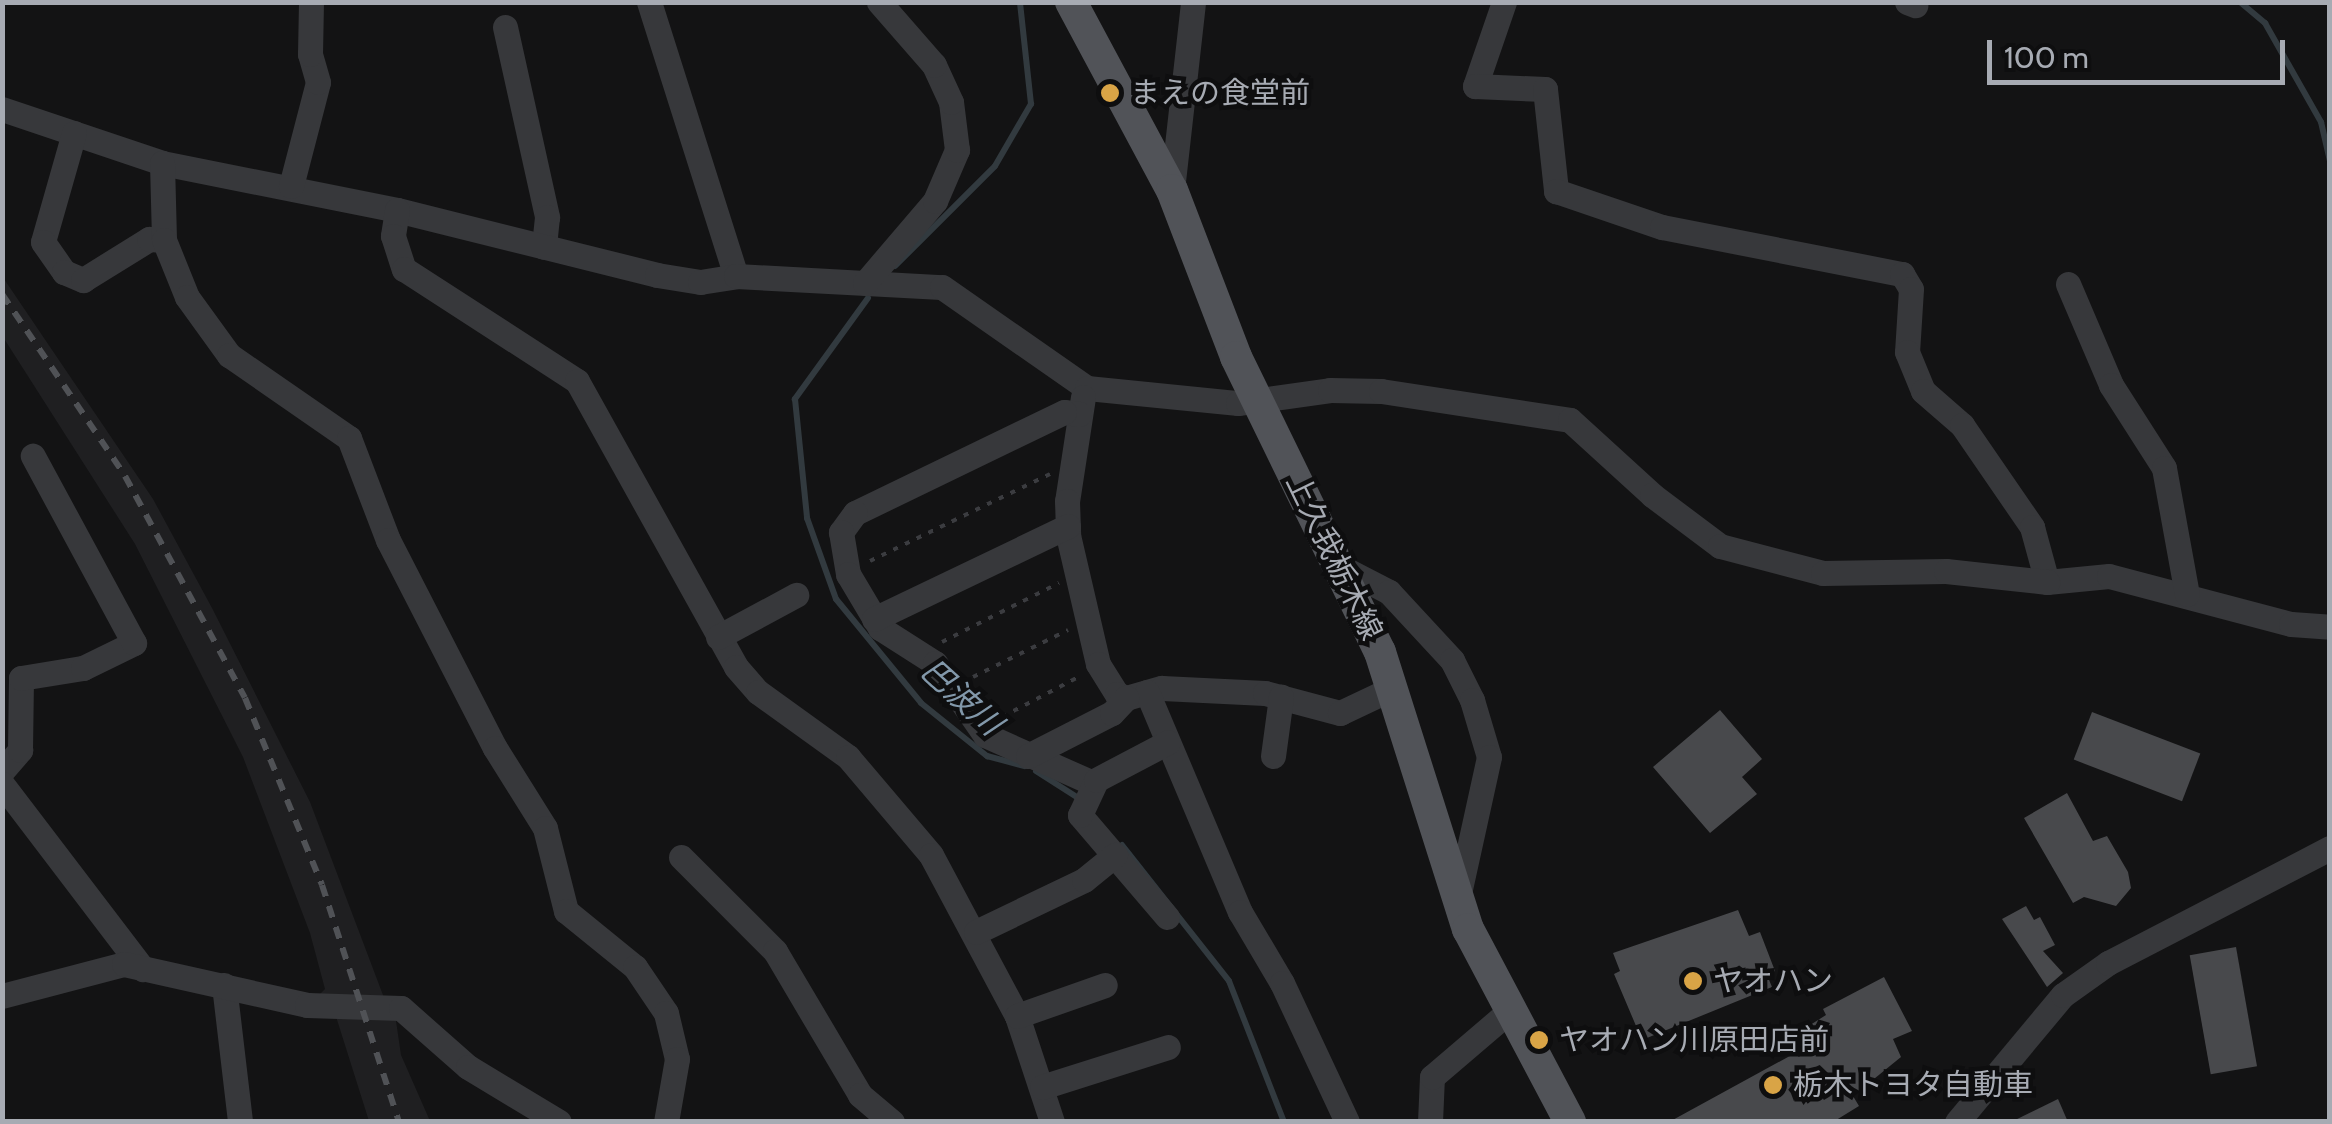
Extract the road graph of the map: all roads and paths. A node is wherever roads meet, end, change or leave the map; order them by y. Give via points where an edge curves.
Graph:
1 (310, 2) edge
2 (649, 2) edge
3 (880, 2) edge
4 (1072, 2) edge
5 (1194, 2) edge
6 (1504, 2) edge
7 (505, 27) dead end
8 (2, 109) edge
9 (74, 133) junction
10 (162, 163) junction
11 (291, 186) junction
12 (1172, 190) junction
13 (397, 210) junction
14 (164, 240) junction
15 (544, 247) junction
16 (736, 276) junction
17 (865, 283) junction
18 (2068, 284) dead end
19 (1086, 388) junction
20 (1256, 400) junction
21 (1079, 414) junction
22 (34, 456) dead end
23 (1070, 473) junction
24 (1068, 526) junction
25 (845, 564) junction
26 (1341, 567) junction
27 (1075, 578) junction
28 (2046, 582) junction
29 (2187, 594) junction
30 (796, 596) dead end
31 (874, 619) junction
32 (1086, 624) junction
33 (2330, 627) edge
34 (718, 637) junction
35 (924, 656) junction
36 (1099, 667) junction
37 (950, 684) junction
38 (1393, 688) junction
39 (1137, 695) junction
40 (1282, 697) junction
41 (980, 728) junction
42 (1168, 742) junction
43 (1028, 756) junction
44 (1273, 756) dead end
45 (2, 771) edge
46 (2, 784) edge
47 (1087, 794) junction
48 (2330, 848) edge
49 (1115, 854) junction
50 (681, 857) dead end
51 (1458, 898) junction
52 (1167, 916) dead end
53 (976, 932) junction
54 (142, 969) junction
55 (224, 985) junction
56 (1106, 985) dead end
57 (2, 996) edge
58 (1508, 1012) junction
59 (1017, 1016) junction
60 (1168, 1048) dead end
61 (1042, 1087) junction
62 (240, 1122) edge
63 (559, 1122) edge
64 (666, 1122) edge
65 (892, 1122) edge
66 (1052, 1122) edge
67 (1347, 1122) edge
68 (1430, 1122) edge
69 (1570, 1122) edge
70 (1957, 1122) edge

1 - 11 street via 310,54 318,82
2 - 16 street
3 - 17 street via 934,65 951,102 958,150 934,201
4 - 12 main road, 上久我栃木線
5 - 12 street
6 - 28 street via 1475,86 1544,89 1556,192 1662,227 1902,274 1911,289 1907,352 1923,390 1962,426 2032,526
7 - 15 street via 548,217
8 - 9 street
9 - 10 street
9 - 14 street via 43,242 64,272 83,280 149,239
10 - 11 street
10 - 14 street
11 - 13 street
12 - 20 main road, 上久我栃木線
13 - 15 street
13 - 34 street via 394,236 404,269 564,370 593,402
14 - 64 street via 175,277 229,355 349,438 388,540 494,748 545,828 566,911 635,967 666,1013 677,1059
15 - 16 street via 700,282
16 - 17 street
17 - 19 street via 942,286
18 - 29 street via 2111,385 2164,468
19 - 20 street
19 - 21 street
20 - 26 main road, 上久我栃木線
20 - 28 street via 1330,390 1381,392 1570,420 1720,546 1823,573 1946,571
21 - 23 street
21 - 25 street via 1064,412 855,513 841,532
22 - 45 street via 134,643 83,668 21,678 20,750
23 - 24 street
23 - 25 path via 1052,474
24 - 27 street
24 - 31 street
25 - 31 street
26 - 38 main road, 上久我栃木線
26 - 51 street via 1389,592 1452,660 1472,700 1489,757 1487,786
27 - 32 street
27 - 35 path
28 - 29 street via 2109,576
29 - 33 street via 2291,624
30 - 34 street
31 - 35 street
32 - 36 street
32 - 37 path
34 - 53 street via 758,692 848,757 890,802 950,882
35 - 37 street
36 - 39 street
36 - 41 path
37 - 41 street
38 - 40 street via 1340,713
38 - 51 main road, 上久我栃木線
39 - 40 street via 1217,690
39 - 42 street
39 - 43 street
40 - 44 street
41 - 43 street
42 - 47 street
42 - 67 street via 1240,912 1282,983
43 - 47 street
46 - 54 street
47 - 49 street
48 - 70 street via 2108,963 2063,995
49 - 52 street
49 - 53 street via 1084,880
50 - 65 street via 775,951 860,1095
51 - 58 main road, 上久我栃木線
53 - 59 street
54 - 55 street
54 - 57 street via 102,966
55 - 62 street
55 - 63 street via 308,1004 401,1008 468,1067
56 - 59 street
58 - 68 street via 1432,1077
58 - 69 main road, 上久我栃木線
59 - 61 street
60 - 61 street
61 - 66 street

